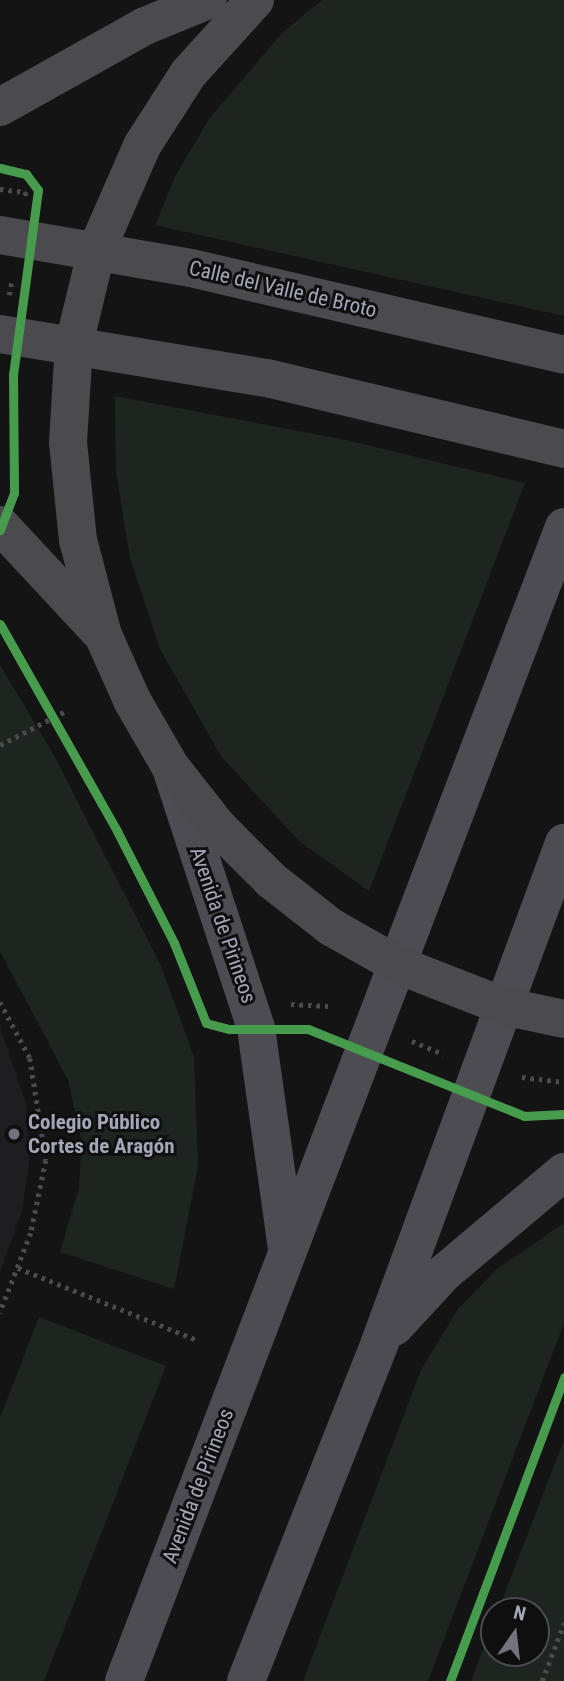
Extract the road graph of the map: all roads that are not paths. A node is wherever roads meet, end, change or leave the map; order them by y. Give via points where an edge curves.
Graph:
1 (208, 0) edge
2 (256, 0) edge
3 (0, 107) edge
4 (17, 238) edge
5 (97, 249) junction
6 (0, 334) edge
7 (75, 344) junction
8 (564, 355) edge
9 (564, 449) edge
10 (0, 525) edge
11 (564, 527) edge
12 (103, 635) junction
13 (170, 766) junction
14 (564, 843) edge
15 (398, 965) junction
16 (503, 1006) junction
17 (564, 1019) edge
18 (564, 1172) edge
19 (288, 1252) junction
20 (380, 1342) junction
21 (124, 1681) edge
22 (246, 1681) edge

1 - 3 main road via 145,26
2 - 5 main road, Avenida de Pirineos via 188,74 142,146
4 - 5 main road, Calle del Valle de Broto
5 - 7 main road, Avenida de Pirineos
5 - 8 main road, Calle del Valle de Broto
6 - 7 main road
7 - 9 main road via 280,381
7 - 12 main road, Avenida de Pirineos via 68,442 78,540
10 - 12 main road
11 - 15 main road, Avenida de Pirineos
12 - 13 main road, Avenida de Pirineos via 133,702
13 - 15 main road, Avenida de Pirineos via 217,826 271,880 331,927
13 - 19 main road, Avenida de Pirineos via 251,1007
14 - 16 main road
15 - 16 main road, Avenida de Pirineos
15 - 19 main road, Avenida de Pirineos
16 - 17 main road, Avenida de Pirineos
16 - 20 main road
18 - 20 main road via 444,1273
19 - 21 main road, Avenida de Pirineos
20 - 22 main road

